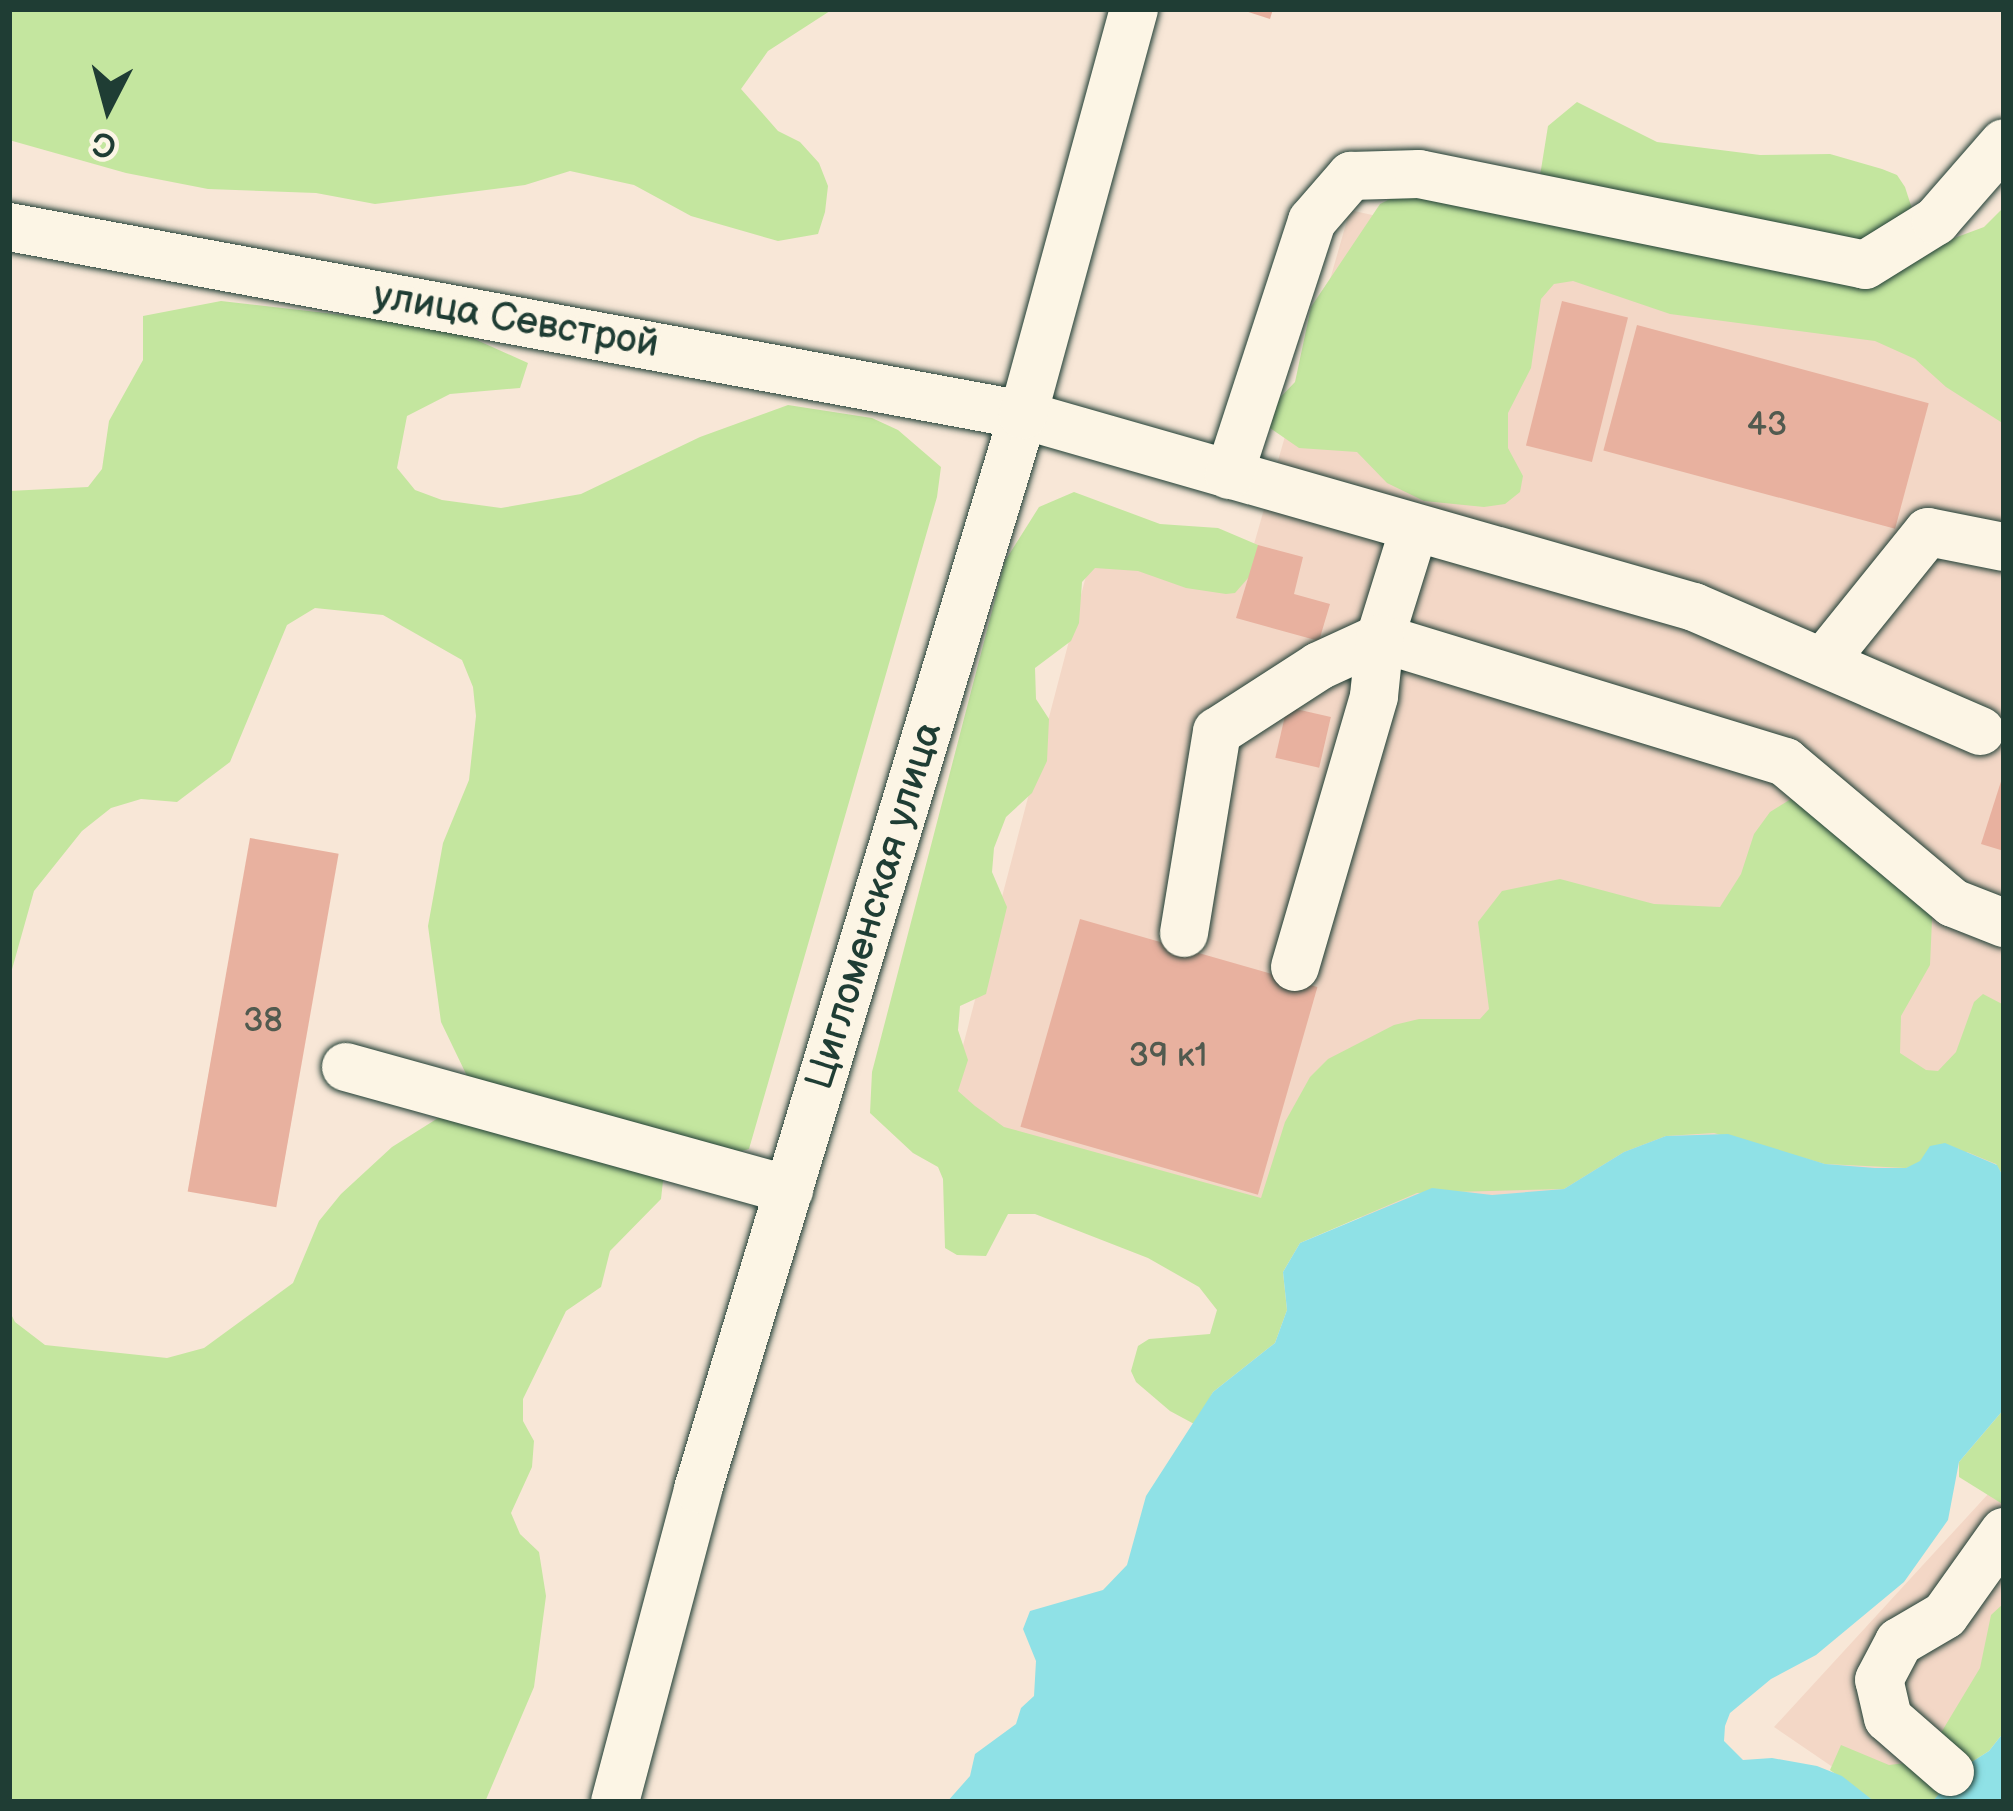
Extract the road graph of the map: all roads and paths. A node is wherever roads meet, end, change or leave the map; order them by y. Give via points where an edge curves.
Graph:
1 (1134, 9) edge
2 (2004, 143) edge
3 (9, 226) edge
4 (1023, 415) junction
5 (1229, 475) junction
6 (1414, 529) junction
7 (2004, 547) edge
8 (1380, 638) junction
9 (1823, 662) junction
10 (1980, 730) dead end
11 (2004, 923) edge
12 (1184, 933) dead end
13 (1294, 967) dead end
14 (346, 1067) dead end
15 (789, 1190) junction
16 (2004, 1532) edge
17 (1950, 1772) dead end
18 (616, 1802) edge

1 - 4 street, Цигломенская улица
2 - 5 street via 1936,221 1865,265 1419,174 1351,176 1312,221
3 - 4 street, улица Севстрой
4 - 5 street, улица Севстрой
4 - 15 street, Цигломенская улица
5 - 6 street, улица Севстрой
6 - 8 street
6 - 9 street, улица Севстрой via 1694,607
7 - 9 street via 1928,532
8 - 11 street via 1785,762 1953,903
8 - 12 street via 1319,666 1217,732
8 - 13 street via 1374,695
9 - 10 street, улица Севстрой
14 - 15 street
15 - 18 street, Цигломенская улица
16 - 17 street via 1945,1615 1899,1642 1879,1680 1888,1718

